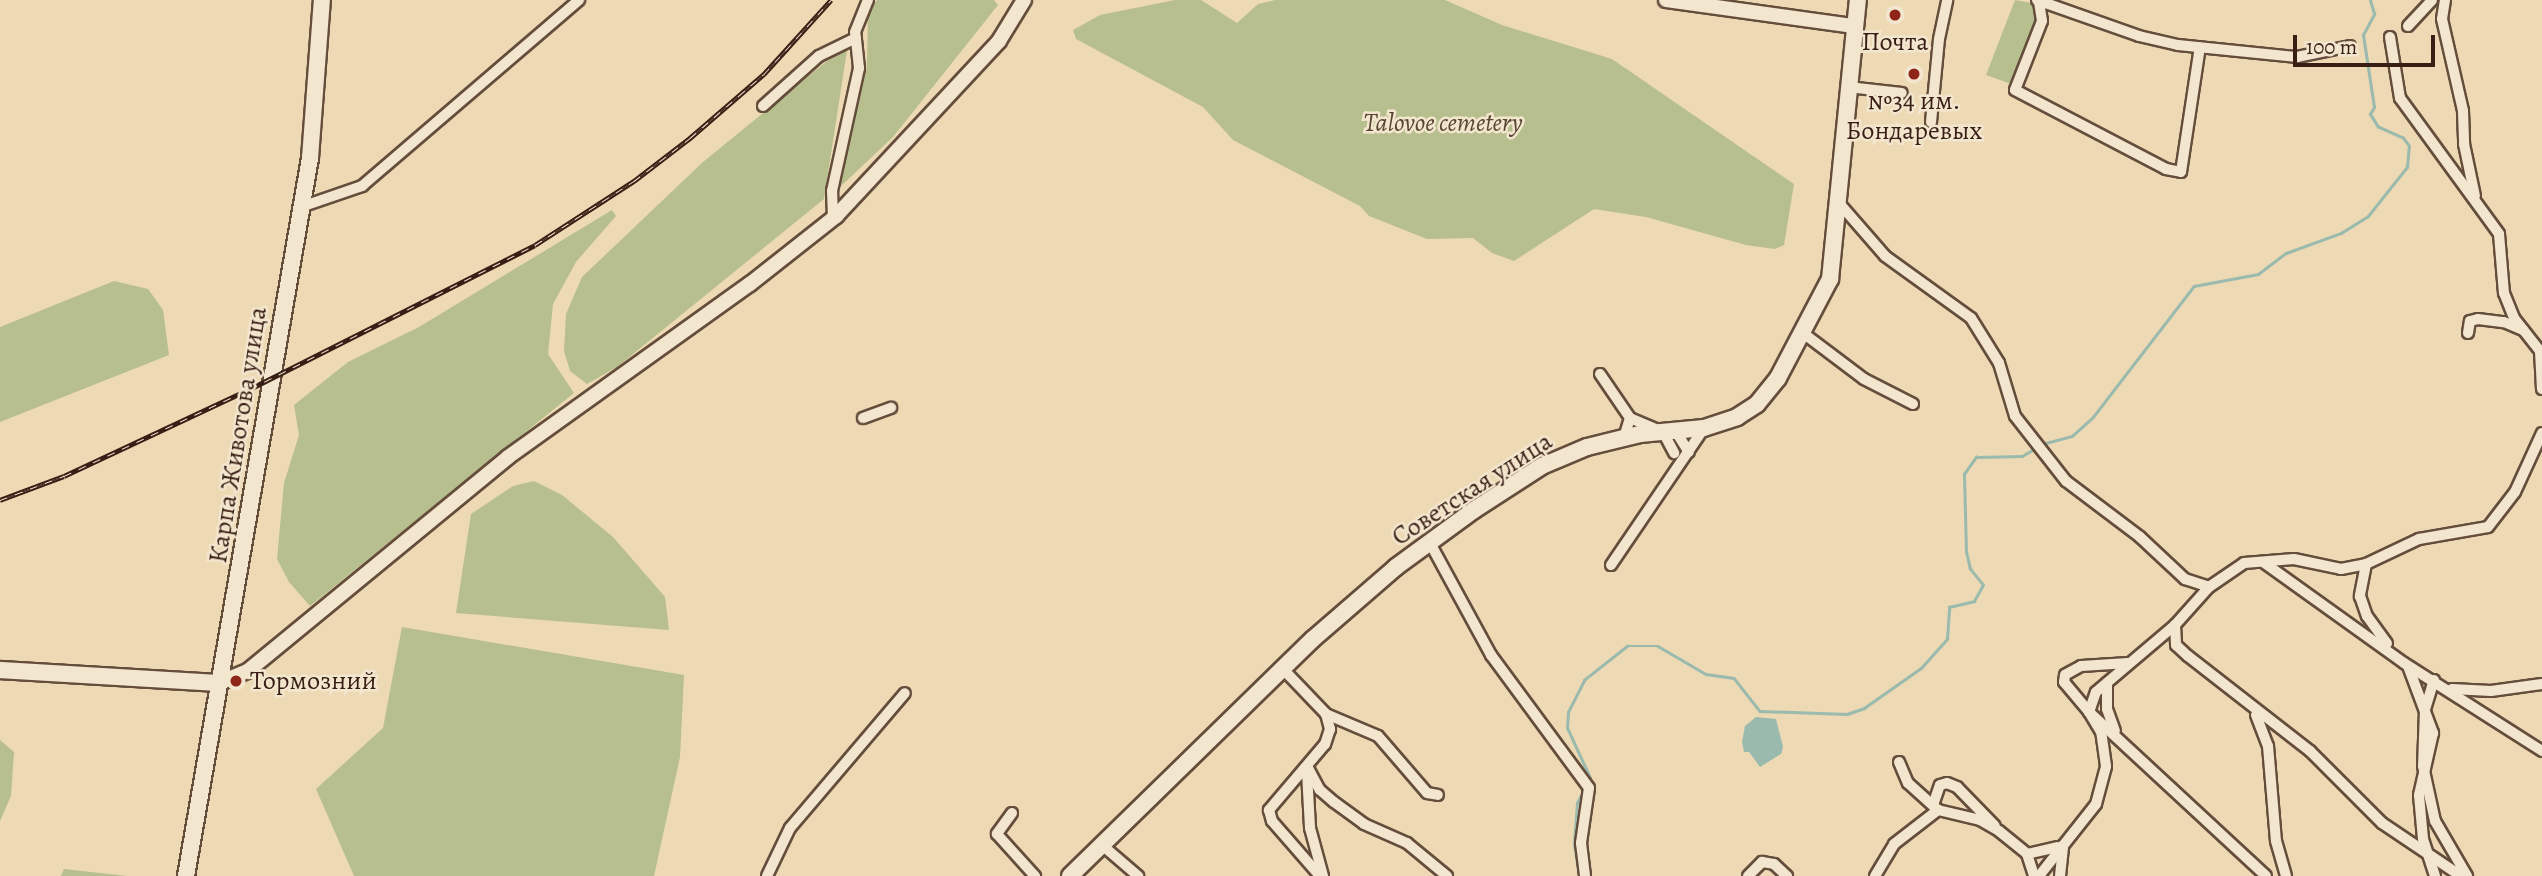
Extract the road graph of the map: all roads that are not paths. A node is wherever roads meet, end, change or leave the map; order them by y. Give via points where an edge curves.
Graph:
1 (321, 0) edge
2 (579, 0) edge
3 (868, 0) edge
4 (1024, 0) edge
5 (1666, 0) edge
6 (1858, 0) edge
7 (1947, 0) edge
8 (2432, 0) edge
9 (2445, 0) edge
10 (2038, 1) edge
11 (1854, 26) junction
12 (2408, 26) dead end
13 (2390, 37) dead end
14 (856, 38) junction
15 (2350, 46) dead end
16 (2200, 47) junction
17 (1848, 87) junction
18 (1902, 93) dead end
19 (763, 106) dead end
20 (1931, 122) dead end
21 (2476, 199) junction
22 (1839, 203) junction
23 (301, 207) junction
24 (832, 218) junction
25 (2526, 332) junction
26 (1802, 333) junction
27 (2468, 333) dead end
28 (2538, 344) edge
29 (1600, 374) dead end
30 (2542, 389) edge
31 (1913, 404) dead end
32 (891, 408) dead end
33 (863, 418) dead end
34 (1630, 418) junction
35 (1704, 428) junction
36 (1669, 431) junction
37 (2542, 433) edge
38 (1624, 438) junction
39 (2538, 448) edge
40 (1689, 452) junction
41 (1674, 453) dead end
42 (1430, 542) junction
43 (2263, 562) junction
44 (2366, 564) junction
45 (1611, 565) dead end
46 (2185, 579) junction
47 (2209, 587) junction
48 (2192, 605) junction
49 (2175, 625) junction
50 (2127, 663) junction
51 (2406, 664) junction
52 (1283, 669) junction
53 (0, 670) edge
54 (2434, 680) junction
55 (2107, 683) junction
56 (219, 684) junction
57 (2542, 684) edge
58 (2449, 688) junction
59 (905, 692) dead end
60 (2089, 712) junction
61 (2255, 712) junction
62 (2425, 712) junction
63 (1326, 714) junction
64 (2115, 733) junction
65 (2542, 751) edge
66 (1899, 762) dead end
67 (1307, 766) junction
68 (2424, 774) junction
69 (1438, 794) dead end
70 (1935, 808) junction
71 (1012, 813) dead end
72 (1999, 831) junction
73 (1102, 845) junction
74 (2063, 845) junction
75 (2026, 854) junction
76 (2426, 856) junction
77 (1019, 861) junction
78 (2038, 873) edge
79 (186, 876) edge
80 (767, 876) edge
81 (1018, 876) edge
82 (1035, 876) edge
83 (1070, 876) edge
84 (1138, 876) edge
85 (1322, 876) edge
86 (1447, 876) edge
87 (1586, 876) edge
88 (1748, 876) edge
89 (1787, 876) edge
90 (1875, 876) edge
91 (2060, 876) edge
92 (2266, 876) edge
93 (2286, 876) edge
94 (2435, 876) edge
95 (2461, 876) edge
96 (2467, 876) edge

1 - 23 main road, Карпа Животова улица via 310,158
2 - 23 street via 362,186
3 - 14 street
4 - 24 street via 999,41
5 - 11 street
6 - 11 main road, Советская улица
7 - 20 street
8 - 12 street
9 - 21 street via 2442,19 2463,111 2464,144
10 - 16 street via 2139,36
10 - 16 street via 2042,21 2014,90 2133,156 2166,169 2181,172
11 - 17 main road, Советская улица
13 - 21 street via 2400,98
14 - 19 street via 819,57
14 - 24 street via 859,68 832,191
15 - 16 street via 2297,57
17 - 18 street
17 - 22 main road, Советская улица
21 - 25 street via 2499,234 2504,293
22 - 26 main road, Советская улица via 1830,279
22 - 46 street via 1885,256 1971,318 1999,363 2015,416 2066,481
23 - 56 main road, Карпа Животова улица
24 - 56 street via 750,284 508,457 249,670
25 - 27 street via 2504,322 2478,319 2470,321
25 - 28 street
26 - 31 street via 1864,379
26 - 35 main road, Советская улица via 1778,378 1757,404 1737,417
28 - 30 street
29 - 34 street
32 - 33 street
34 - 36 street
34 - 38 street
35 - 36 main road, Советская улица
35 - 40 street
36 - 38 main road, Советская улица
36 - 40 street
36 - 41 street
37 - 39 street
38 - 42 main road, Советская улица via 1542,466
39 - 44 street via 2515,492 2488,527 2419,539
40 - 45 street
42 - 52 main road, Советская улица via 1357,600
42 - 87 street via 1491,655 1585,786 1581,843
43 - 44 street via 2294,559 2341,569
43 - 47 street via 2236,567
43 - 51 street
44 - 51 street via 2361,596 2367,617
46 - 47 street
46 - 48 street
47 - 48 street
48 - 49 street
49 - 50 street
49 - 61 street via 2176,645
50 - 55 street
50 - 60 street via 2081,666 2065,675 2068,689
51 - 54 street
51 - 62 street
52 - 63 street
52 - 73 main road, Советская улица
53 - 56 main road
54 - 58 street
54 - 62 street
55 - 60 street via 2096,692
55 - 64 street via 2107,709
56 - 79 main road, Карпа Животова улица
57 - 58 street via 2491,691
58 - 65 street
59 - 80 street via 790,828
60 - 64 street
60 - 74 street via 2101,732 2106,766 2096,804
61 - 76 street via 2310,751 2361,805
61 - 93 street via 2268,746 2276,841
62 - 68 street
63 - 67 street via 1330,729 1325,744
63 - 69 street via 1378,736 1427,793
64 - 92 street
66 - 70 street via 1908,783
67 - 85 street via 1310,828
67 - 85 street via 1269,810 1272,821
67 - 86 street via 1310,777 1334,802 1364,824 1407,843
68 - 76 street via 2419,795
68 - 96 street via 2435,821
70 - 72 street via 1980,820
70 - 72 street via 1940,785 1947,783 1957,787
70 - 90 street via 1894,844
71 - 77 street via 997,834
72 - 75 street
73 - 83 main road, Советская улица
73 - 84 street
74 - 75 street
74 - 78 street
74 - 91 street
75 - 78 street
76 - 94 street
76 - 95 street
77 - 81 street
77 - 82 street
88 - 89 street via 1762,862 1774,864

